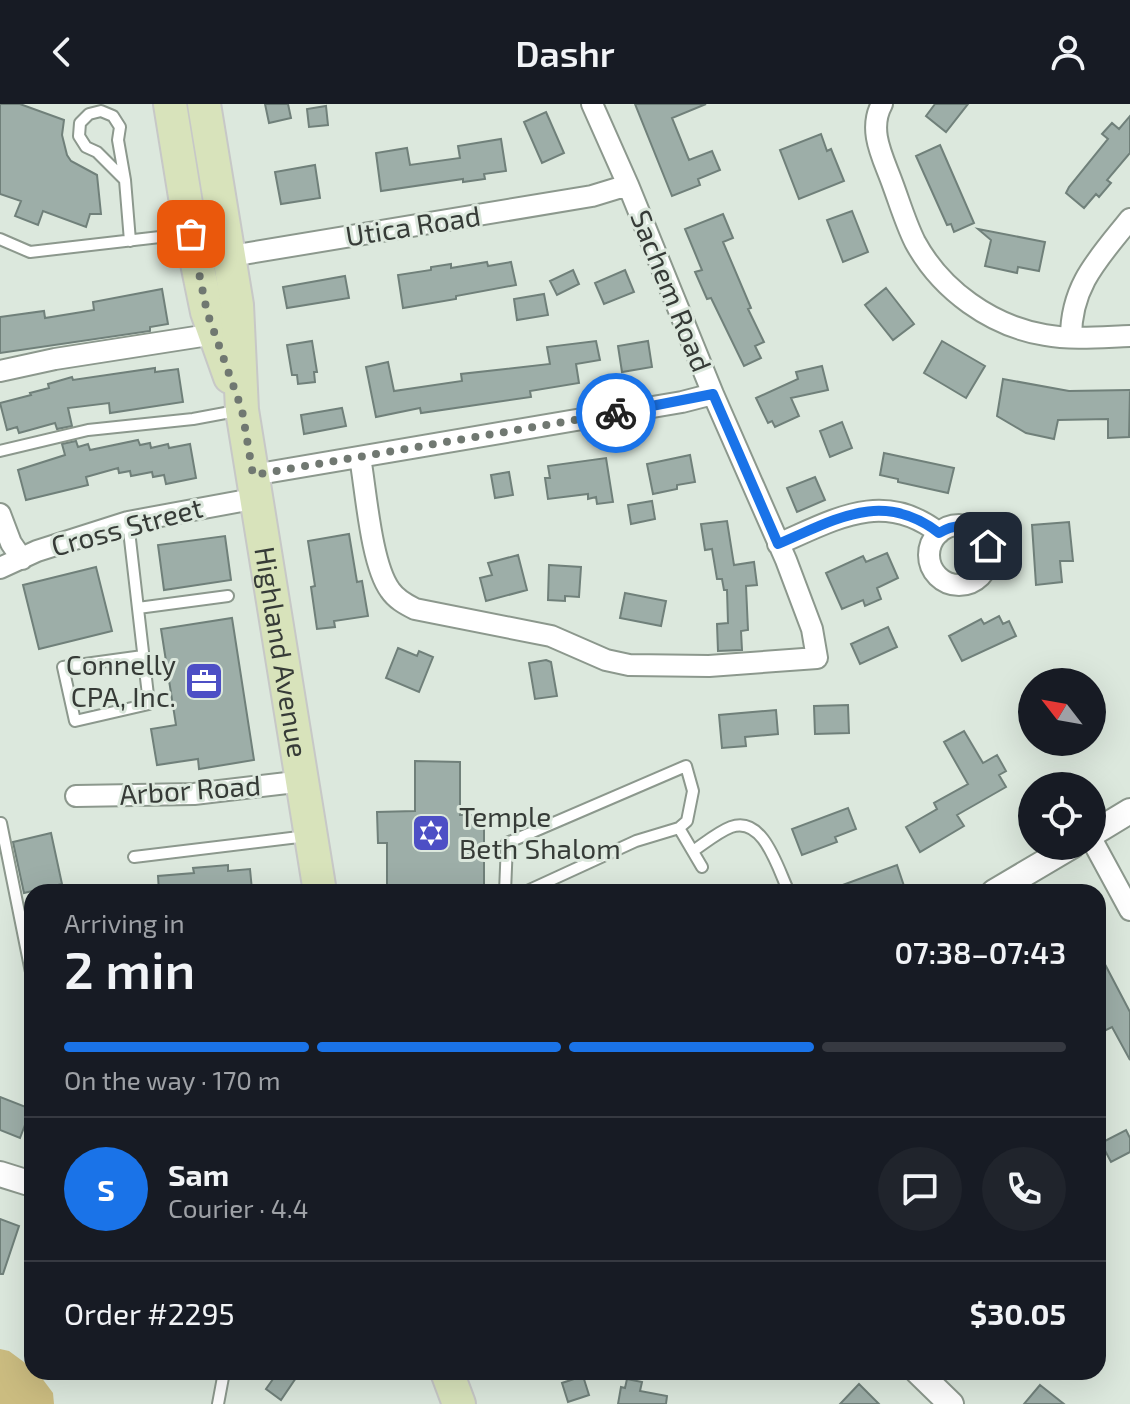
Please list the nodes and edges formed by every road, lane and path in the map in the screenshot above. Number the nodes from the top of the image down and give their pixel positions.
1 (170, 104) edge
2 (204, 104) edge
3 (592, 104) edge
4 (882, 104) edge
5 (125, 180) junction
6 (628, 185) junction
7 (1130, 219) edge
8 (0, 239) edge
9 (130, 241) junction
10 (194, 248) junction
11 (229, 256) junction
12 (215, 334) junction
13 (1130, 336) edge
14 (1071, 337) junction
15 (0, 371) edge
16 (713, 394) junction
17 (242, 410) junction
18 (0, 451) edge
19 (360, 457) junction
20 (256, 486) junction
21 (0, 514) edge
22 (128, 522) junction
23 (939, 533) dead end
24 (778, 544) junction
25 (22, 559) junction
26 (0, 568) edge
27 (228, 596) dead end
28 (138, 608) junction
29 (143, 656) junction
30 (304, 781) junction
31 (76, 796) dead end
32 (1130, 811) edge
33 (1, 823) edge
34 (1106, 826) edge
35 (679, 828) junction
36 (312, 835) junction
37 (693, 851) junction
38 (134, 857) dead end
39 (1048, 860) edge
40 (1103, 860) edge
41 (702, 867) dead end
42 (319, 884) edge
43 (505, 884) edge
44 (542, 884) edge
45 (785, 884) edge
46 (1008, 884) edge
47 (1130, 910) edge
48 (24, 937) edge
49 (0, 1174) edge
50 (24, 1182) edge
51 (222, 1380) edge
52 (450, 1380) edge
53 (926, 1380) edge
54 (218, 1404) edge
55 (459, 1404) edge
56 (951, 1404) edge

1 - 10 main road, Highland Avenue
2 - 11 main road, Highland Avenue
3 - 6 street, Sachem Road
4 - 14 street
5 - 5 lane
5 - 9 lane
6 - 11 street, Utica Road
6 - 16 street, Sachem Road
7 - 14 street
8 - 9 lane
9 - 10 lane
10 - 11 street, Utica Road
10 - 12 main road, Highland Avenue
11 - 17 main road, Highland Avenue
12 - 15 street
12 - 17 main road, Highland Avenue
13 - 14 street
16 - 19 street, Cross Street
16 - 24 street, Sachem Road
17 - 18 lane
17 - 20 main road, Highland Avenue
19 - 20 street, Cross Street
19 - 24 street, Sachem Road
20 - 22 street, Cross Street
20 - 30 main road, Highland Avenue
21 - 25 street
22 - 25 street, Cross Street
22 - 28 lane
23 - 24 street
25 - 26 street, Cross Street
27 - 28 lane
28 - 29 lane
29 - 29 lane
30 - 31 street, Arbor Road
30 - 36 main road, Highland Avenue
32 - 34 street
33 - 48 lane
35 - 37 lane
35 - 43 lane
35 - 44 lane
36 - 38 lane
36 - 42 main road, Highland Avenue
37 - 41 lane
37 - 45 lane
39 - 46 street
40 - 47 street
49 - 50 street
51 - 54 lane
52 - 55 main road
53 - 56 street

